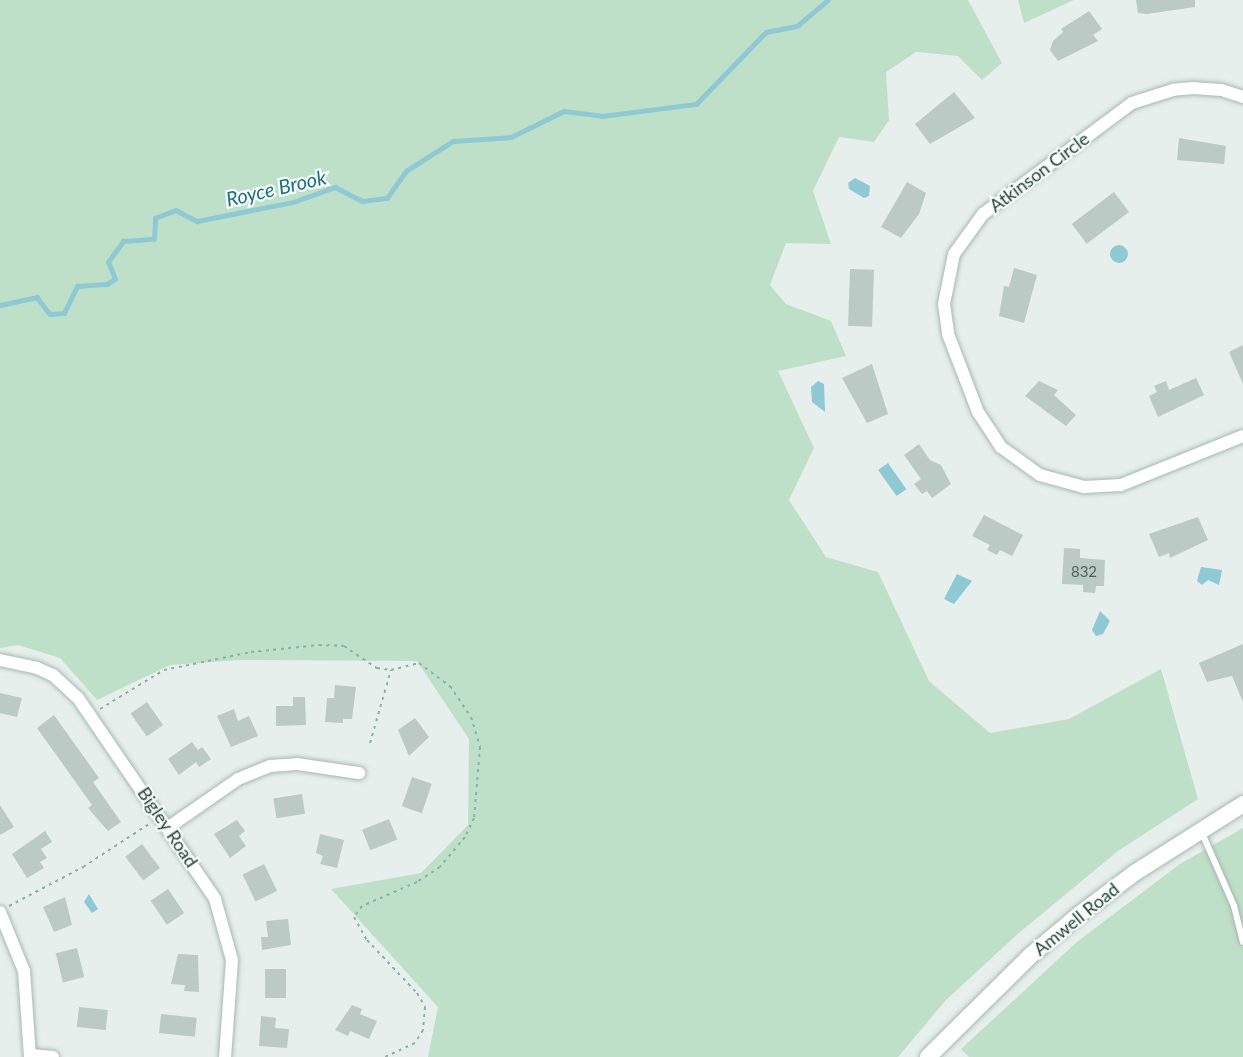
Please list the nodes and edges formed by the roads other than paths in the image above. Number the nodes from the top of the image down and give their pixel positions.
1 (1243, 97) edge
2 (1243, 436) edge
3 (0, 660) edge
4 (358, 773) dead end
5 (1243, 804) edge
6 (169, 827) junction
7 (1200, 830) junction
8 (0, 911) edge
9 (1243, 942) edge
10 (31, 1056) edge
11 (53, 1057) edge
12 (225, 1057) edge
13 (928, 1057) edge

1 - 2 street, Atkinson Circle
3 - 6 street, Bigley Road
4 - 6 street
5 - 7 main road, Amwell Road
6 - 12 street, Bigley Road
7 - 9 lane
7 - 13 main road, Amwell Road
8 - 10 street
10 - 11 street

